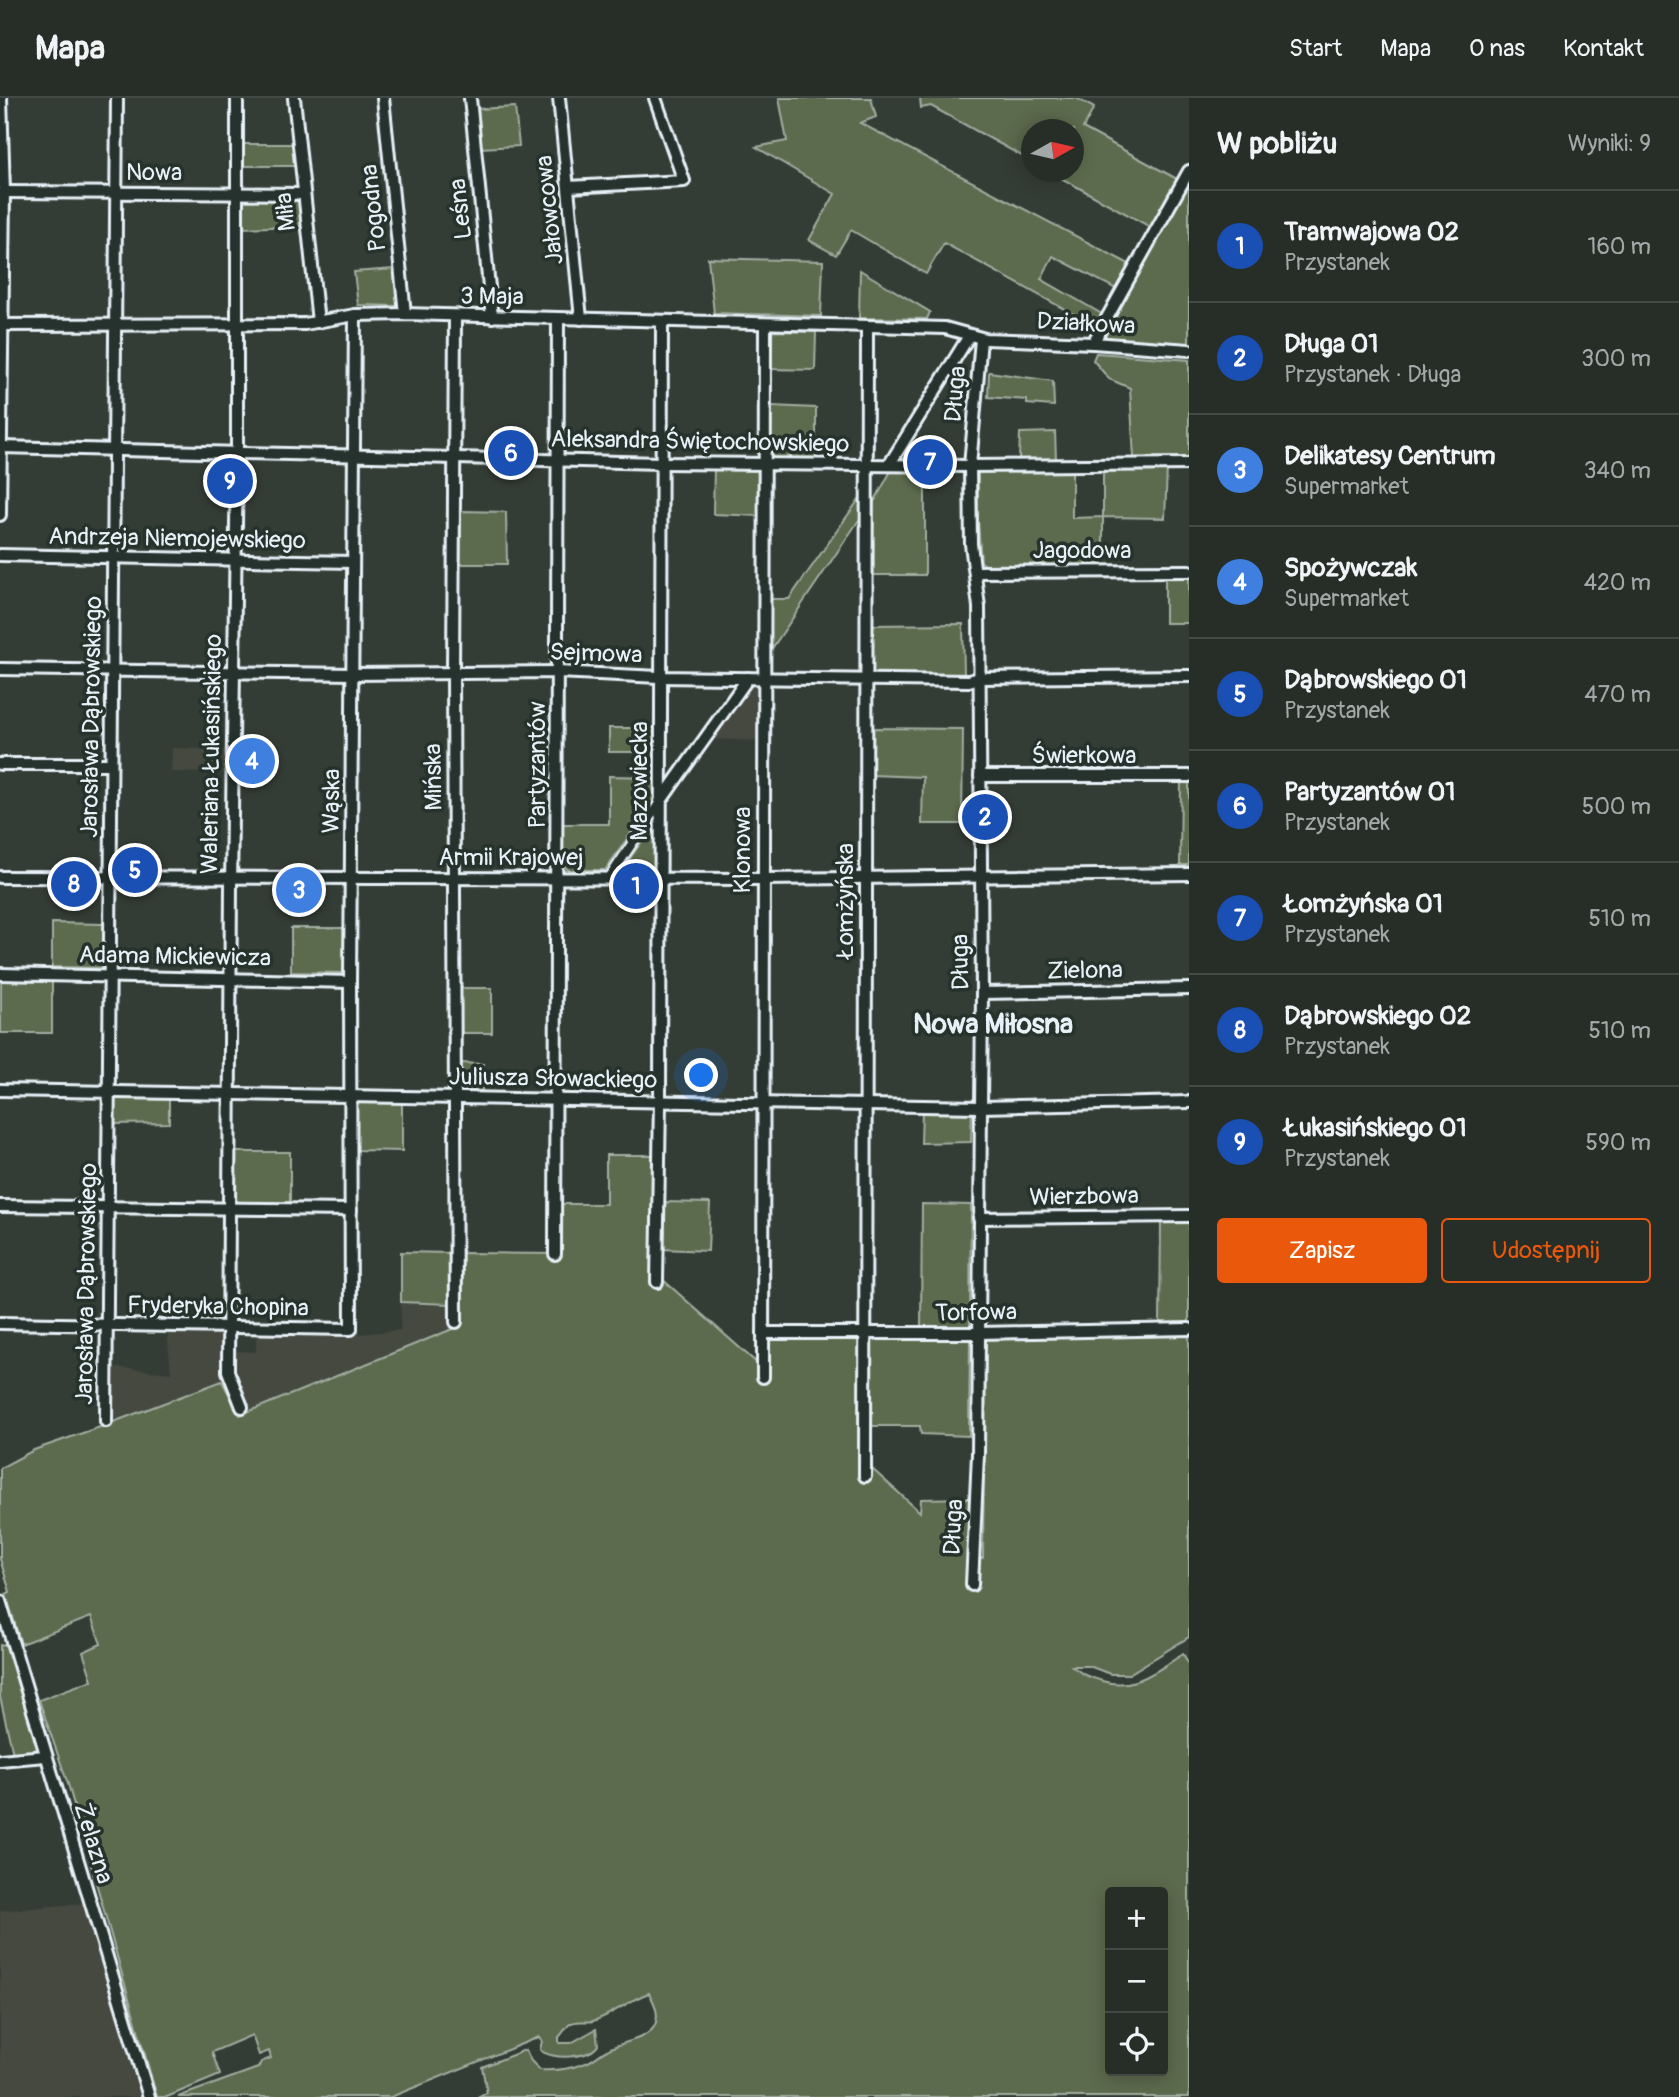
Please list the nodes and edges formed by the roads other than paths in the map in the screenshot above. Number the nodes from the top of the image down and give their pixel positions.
1 (1, 98) edge
2 (117, 98) edge
3 (237, 98) edge
4 (294, 98) edge
5 (383, 98) edge
6 (470, 98) edge
7 (559, 98) edge
8 (654, 98) edge
9 (1189, 170) edge
10 (568, 187) junction
11 (4, 192) junction
12 (236, 192) junction
13 (116, 194) junction
14 (304, 194) junction
15 (405, 314) junction
16 (355, 315) junction
17 (456, 316) junction
18 (492, 317) junction
19 (558, 318) junction
20 (582, 319) junction
21 (662, 321) junction
22 (318, 322) junction
23 (765, 324) junction
24 (0, 325) edge
25 (115, 325) junction
26 (236, 325) junction
27 (867, 327) junction
28 (969, 336) junction
29 (982, 339) junction
30 (1093, 343) junction
31 (1189, 350) edge
32 (1, 447) edge
33 (114, 449) junction
34 (237, 452) junction
35 (354, 454) junction
36 (456, 458) junction
37 (556, 460) junction
38 (661, 463) junction
39 (766, 463) junction
40 (1189, 464) edge
41 (867, 465) junction
42 (889, 465) junction
43 (970, 466) junction
44 (0, 515) edge
45 (0, 555) edge
46 (113, 558) junction
47 (234, 560) junction
48 (353, 562) junction
49 (1189, 571) edge
50 (975, 572) junction
51 (0, 669) edge
52 (113, 671) junction
53 (233, 672) junction
54 (558, 672) junction
55 (353, 674) junction
56 (453, 674) junction
57 (1189, 676) edge
58 (659, 677) junction
59 (748, 678) junction
60 (763, 678) junction
61 (979, 678) junction
62 (867, 679) junction
63 (0, 764) edge
64 (110, 764) junction
65 (980, 776) junction
66 (1189, 776) edge
67 (660, 802) junction
68 (1189, 874) edge
69 (110, 876) junction
70 (231, 876) junction
71 (0, 877) edge
72 (351, 877) junction
73 (455, 878) junction
74 (558, 878) junction
75 (609, 878) junction
76 (866, 878) junction
77 (980, 878) junction
78 (660, 879) junction
79 (763, 879) junction
80 (0, 975) edge
81 (110, 976) junction
82 (231, 978) junction
83 (350, 982) junction
84 (1189, 989) edge
85 (982, 993) junction
86 (0, 1090) edge
87 (108, 1091) junction
88 (230, 1094) junction
89 (349, 1096) junction
90 (454, 1098) junction
91 (556, 1098) junction
92 (660, 1100) junction
93 (764, 1102) junction
94 (1189, 1102) edge
95 (866, 1104) junction
96 (980, 1107) junction
97 (0, 1206) edge
98 (108, 1208) junction
99 (229, 1209) junction
100 (351, 1210) junction
101 (1189, 1216) edge
102 (979, 1218) junction
103 (555, 1254) dead end
104 (657, 1282) dead end
105 (456, 1322) dead end
106 (0, 1323) edge
107 (106, 1325) junction
108 (228, 1326) junction
109 (351, 1329) joint
110 (1189, 1329) edge
111 (764, 1333) junction
112 (864, 1333) junction
113 (979, 1333) junction
114 (763, 1377) dead end
115 (242, 1408) dead end
116 (106, 1422) dead end
117 (865, 1476) dead end
118 (972, 1586) dead end
119 (0, 1601) edge
120 (5, 1640) edge
121 (45, 1756) junction
122 (0, 1760) edge
123 (149, 2097) edge

1 - 11 street
2 - 13 street, Jarosława Dąbrowskiego
3 - 12 street, Waleriana Łukasińskiego
4 - 14 street, Miła
5 - 15 street, Pogodna
6 - 18 street, Leśna
7 - 10 street, Jałowcowa
8 - 10 street
9 - 30 street
10 - 20 street, Jałowcowa
11 - 13 street, Nowa
11 - 24 street
12 - 13 street, Nowa
12 - 14 street, Nowa
12 - 26 street, Waleriana Łukasińskiego
13 - 25 street, Jarosława Dąbrowskiego
14 - 22 street, Miła
15 - 16 street, 3 Maja
15 - 17 street, 3 Maja
16 - 22 street, 3 Maja
16 - 35 street, Wąska
17 - 18 street, 3 Maja
17 - 36 street, Mińska
18 - 19 street, 3 Maja
19 - 20 street, 3 Maja
19 - 37 street, Partyzantów
20 - 21 street, 3 Maja
21 - 23 street, 3 Maja
21 - 38 street, Mazowiecka
22 - 26 street, 3 Maja
23 - 27 street, 3 Maja
23 - 39 street, Klonowa
24 - 25 street, 3 Maja
24 - 32 street
25 - 26 street, 3 Maja
25 - 33 street, Jarosława Dąbrowskiego
26 - 34 street, Waleriana Łukasińskiego
27 - 28 street, 3 Maja
27 - 41 street, Łomżyńska
28 - 29 street, 3 Maja
28 - 42 street
29 - 30 street, Działkowa
29 - 43 street, Długa
30 - 31 street, Działkowa
32 - 33 street, Aleksandra Świętochowskiego
32 - 44 street
33 - 34 street, Aleksandra Świętochowskiego
33 - 46 street, Jarosława Dąbrowskiego
34 - 35 street, Aleksandra Świętochowskiego
34 - 47 street, Waleriana Łukasińskiego
35 - 36 street, Aleksandra Świętochowskiego
35 - 48 street, Wąska
36 - 37 street, Aleksandra Świętochowskiego
36 - 56 street, Mińska
37 - 38 street, Aleksandra Świętochowskiego
37 - 54 street, Partyzantów
38 - 39 street, Aleksandra Świętochowskiego
38 - 58 street, Mazowiecka
39 - 41 street, Aleksandra Świętochowskiego
39 - 60 street, Klonowa
40 - 43 street, Aleksandra Świętochowskiego
41 - 42 street, Aleksandra Świętochowskiego
41 - 62 street, Łomżyńska
42 - 43 street, Aleksandra Świętochowskiego
43 - 50 street, Długa
45 - 46 street, Andrzeja Niemojewskiego
46 - 47 street, Andrzeja Niemojewskiego
46 - 52 street, Jarosława Dąbrowskiego
47 - 48 street, Andrzeja Niemojewskiego
47 - 53 street, Waleriana Łukasińskiego
48 - 55 street, Wąska
49 - 50 street, Jagodowa
50 - 61 street, Długa
51 - 52 street, Sejmowa
52 - 53 street, Sejmowa
52 - 64 street, Jarosława Dąbrowskiego
53 - 55 street, Sejmowa
53 - 70 street, Waleriana Łukasińskiego
54 - 56 street, Sejmowa
54 - 58 street, Sejmowa
54 - 74 street, Partyzantów
55 - 56 street, Sejmowa
55 - 72 street, Wąska
56 - 73 street, Mińska
57 - 61 street, Sejmowa
58 - 59 street, Sejmowa
58 - 67 street, Mazowiecka
59 - 60 street, Sejmowa
59 - 67 street
60 - 62 street, Sejmowa
60 - 79 street, Klonowa
61 - 62 street, Sejmowa
61 - 65 street, Długa
62 - 76 street, Łomżyńska
63 - 64 street
64 - 69 street, Jarosława Dąbrowskiego
65 - 66 street, Świerkowa
65 - 77 street, Długa
67 - 75 street
67 - 78 street, Mazowiecka
68 - 77 street, Armii Krajowej
69 - 70 street, Armii Krajowej
69 - 71 street, Armii Krajowej
69 - 81 street, Jarosława Dąbrowskiego
70 - 72 street, Armii Krajowej
70 - 82 street, Waleriana Łukasińskiego
72 - 73 street, Armii Krajowej
72 - 83 street, Wąska
73 - 74 street, Armii Krajowej
73 - 90 street, Mińska
74 - 75 street, Armii Krajowej
74 - 91 street, Partyzantów
75 - 78 street, Armii Krajowej
76 - 77 street, Armii Krajowej
76 - 79 street, Armii Krajowej
76 - 95 street, Łomżyńska
77 - 85 street, Długa
78 - 79 street, Armii Krajowej
78 - 92 street, Mazowiecka
79 - 93 street, Klonowa
80 - 81 street, Adama Mickiewicza
81 - 82 street, Adama Mickiewicza
81 - 87 street, Jarosława Dąbrowskiego
82 - 83 street, Adama Mickiewicza
82 - 88 street, Waleriana Łukasińskiego
83 - 89 street, Wąska
84 - 85 street, Zielona
85 - 96 street, Długa
86 - 87 street, Juliusza Słowackiego
87 - 88 street, Juliusza Słowackiego
87 - 98 street, Jarosława Dąbrowskiego
88 - 89 street, Juliusza Słowackiego
88 - 99 street, Waleriana Łukasińskiego
89 - 90 street, Juliusza Słowackiego
89 - 100 street, Wąska
90 - 91 street, Juliusza Słowackiego
90 - 105 street, Mińska
91 - 92 street, Juliusza Słowackiego
91 - 103 street, Partyzantów
92 - 93 street, Juliusza Słowackiego
92 - 104 street, Mazowiecka
93 - 95 street, Juliusza Słowackiego
93 - 111 street, Klonowa
94 - 96 street, Juliusza Słowackiego
95 - 96 street, Juliusza Słowackiego
95 - 112 street, Łomżyńska
96 - 102 street, Długa
97 - 98 street
98 - 99 street
98 - 107 street, Jarosława Dąbrowskiego
99 - 100 street
99 - 108 street, Waleriana Łukasińskiego
100 - 109 street, Wąska
101 - 102 street, Wierzbowa
102 - 113 street, Długa
106 - 107 street, Fryderyka Chopina
107 - 108 street, Fryderyka Chopina
107 - 116 street, Jarosława Dąbrowskiego
108 - 109 street, Fryderyka Chopina
108 - 115 street, Waleriana Łukasińskiego
110 - 113 street, Torfowa
111 - 112 street, Torfowa
111 - 114 street, Klonowa
112 - 113 street, Torfowa
112 - 117 street, Łomżyńska
113 - 118 street, Długa
119 - 120 street, Żelazna
120 - 121 street, Żelazna
121 - 122 street
121 - 123 street, Żelazna

